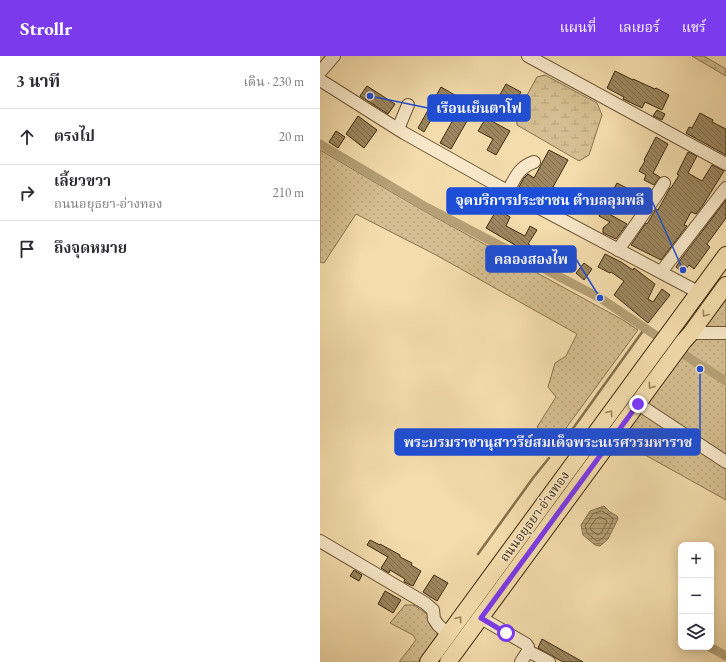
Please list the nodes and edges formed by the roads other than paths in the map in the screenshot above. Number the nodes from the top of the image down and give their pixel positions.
1 (334, 56) edge
2 (528, 56) edge
3 (320, 72) edge
4 (320, 80) edge
5 (408, 105) dead end
6 (398, 129) junction
7 (534, 162) dead end
8 (726, 164) edge
9 (664, 183) dead end
10 (726, 188) edge
11 (508, 191) junction
12 (618, 250) junction
13 (726, 255) edge
14 (661, 272) junction
15 (726, 285) edge
16 (698, 292) junction
17 (726, 333) edge
18 (687, 337) junction
19 (638, 404) junction
20 (726, 462) edge
21 (320, 541) edge
22 (492, 574) junction
23 (506, 584) junction
24 (481, 618) junction
25 (448, 634) junction
26 (528, 651) junction
27 (428, 662) edge
28 (448, 662) edge
29 (521, 662) edge
30 (548, 662) edge

1 - 3 street
2 - 8 street
4 - 6 street
5 - 6 street
6 - 11 street
7 - 11 street
9 - 12 street
10 - 14 street
11 - 12 street
12 - 14 street
13 - 16 main road, ถนนอยุธยา-อ่างทอง
14 - 16 street
15 -> 18 main road, ถนนอยุธยา-อ่างทอง
22 -> 16 main road, ถนนอยุธยา-อ่างทอง
17 - 18 street
18 -> 19 main road, ถนนอยุธยา-อ่างทอง
19 - 20 street
19 - 23 main road, ถนนอยุธยา-อ่างทอง
21 - 25 street
22 - 23 main road
25 -> 22 main road, ถนนอยุธยา-อ่างทอง
23 - 24 main road, ถนนอยุธยา-อ่างทอง
24 - 26 street
24 - 28 main road, ถนนอยุธยา-อ่างทอง
25 - 27 main road, ถนนอยุธยา-อ่างทอง
26 - 29 street
26 - 30 street

